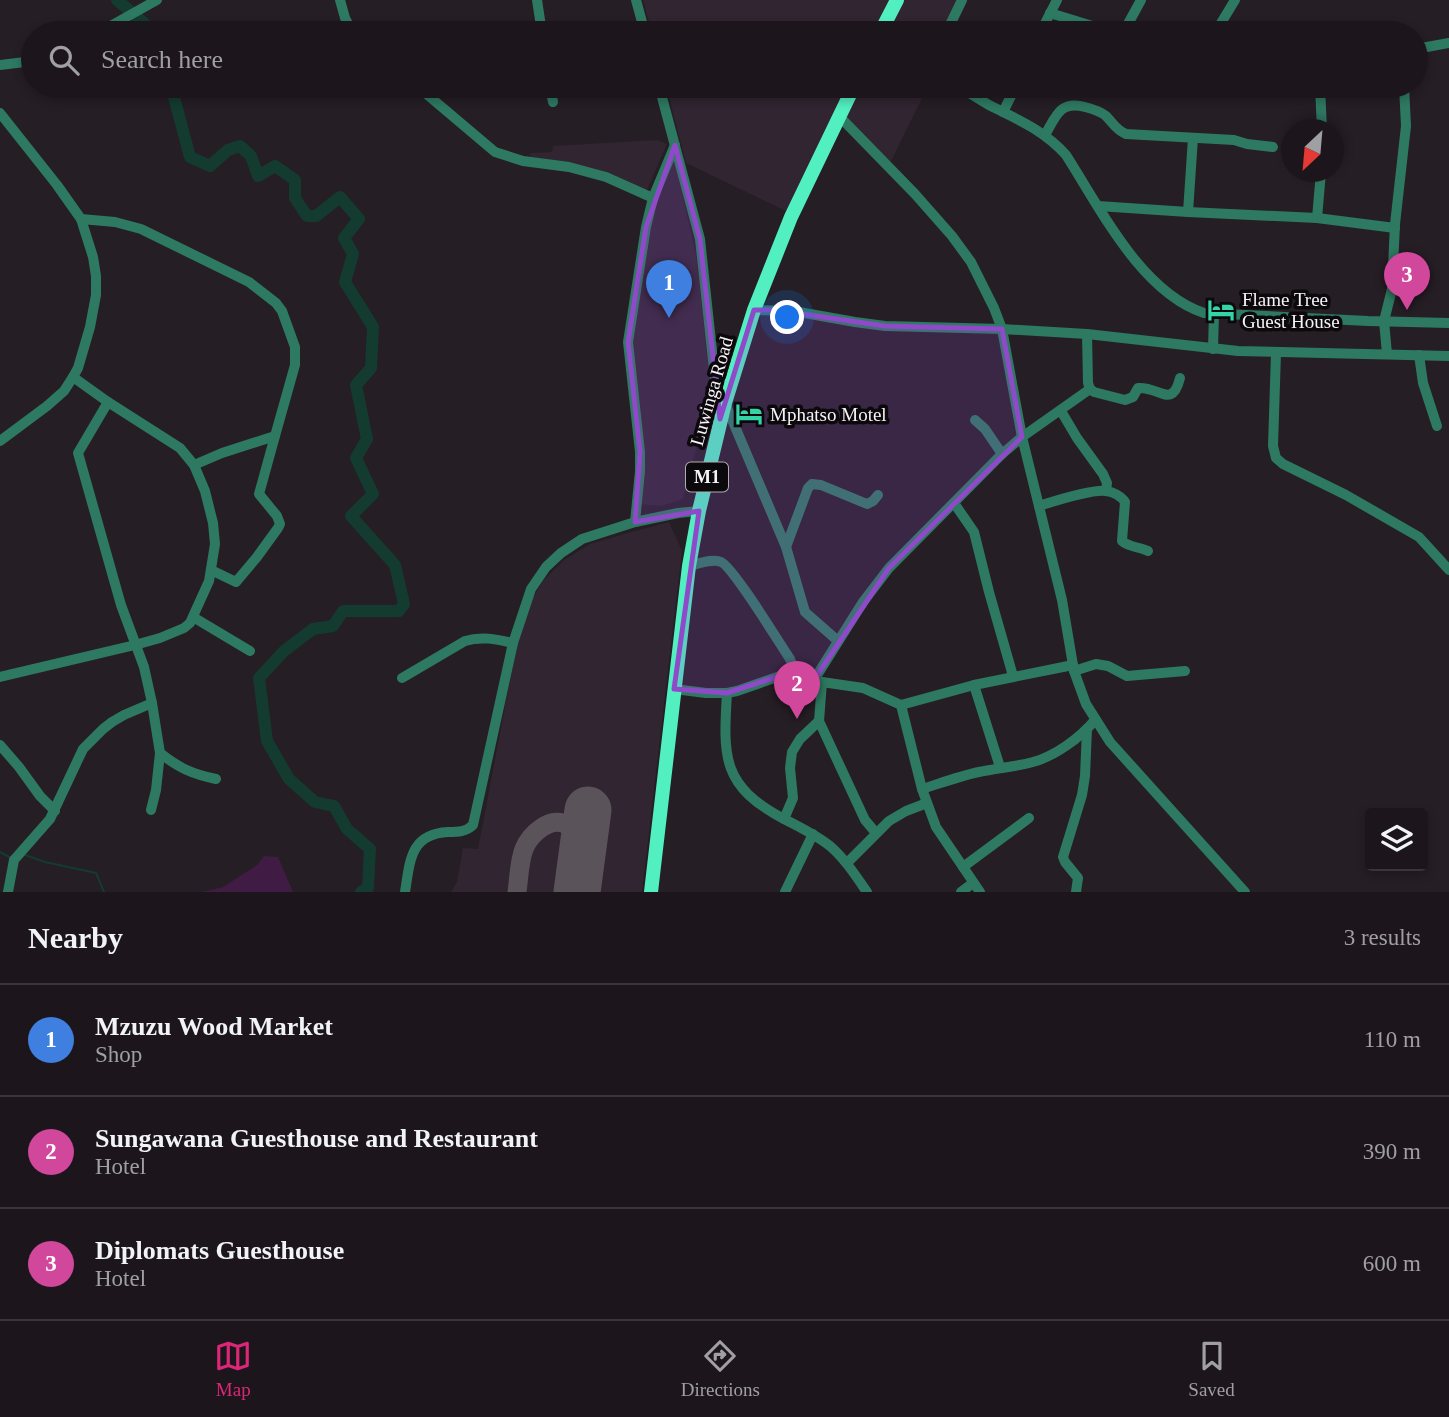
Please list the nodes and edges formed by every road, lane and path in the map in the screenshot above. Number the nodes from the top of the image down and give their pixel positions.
1 (158, 0) edge
2 (340, 0) edge
3 (537, 0) edge
4 (636, 0) edge
5 (897, 0) edge
6 (962, 0) edge
7 (1057, 0) edge
8 (1141, 0) edge
9 (1235, 0) edge
10 (1050, 13) junction
11 (120, 21) edge
12 (347, 21) edge
13 (540, 21) edge
14 (642, 21) edge
15 (886, 21) edge
16 (952, 21) edge
17 (1046, 21) edge
18 (1076, 21) edge
19 (1130, 21) edge
20 (1222, 21) edge
21 (1449, 43) edge
22 (1428, 47) edge
23 (21, 62) edge
24 (0, 65) edge
25 (431, 98) edge
26 (552, 98) edge
27 (662, 98) edge
28 (848, 98) edge
29 (978, 98) edge
30 (1010, 98) edge
31 (1321, 98) edge
32 (1405, 98) edge
33 (553, 102) dead end
34 (1003, 112) junction
35 (0, 113) edge
36 (839, 116) junction
37 (1322, 119) edge
38 (1045, 135) junction
39 (1193, 138) junction
40 (675, 145) junction
41 (1273, 147) dead end
42 (1320, 182) edge
43 (653, 198) junction
44 (1098, 206) junction
45 (1188, 212) junction
46 (1317, 218) junction
47 (82, 219) junction
48 (1395, 228) junction
49 (754, 310) junction
50 (1214, 313) junction
51 (1384, 321) junction
52 (1449, 323) edge
53 (1002, 329) junction
54 (1087, 334) junction
55 (1213, 349) junction
56 (1276, 353) junction
57 (1387, 354) junction
58 (1419, 355) junction
59 (1449, 356) edge
60 (73, 377) junction
61 (1180, 378) dead end
62 (1090, 389) junction
63 (727, 397) junction
64 (108, 402) junction
65 (1061, 411) junction
66 (975, 420) dead end
67 (1437, 426) dead end
68 (275, 436) junction
69 (1022, 437) junction
70 (0, 441) edge
71 (1002, 454) junction
72 (194, 465) junction
73 (1106, 491) junction
74 (878, 495) dead end
75 (954, 503) junction
76 (1039, 506) junction
77 (699, 511) junction
78 (635, 522) junction
79 (786, 547) junction
80 (1149, 551) dead end
81 (689, 566) junction
82 (211, 570) junction
83 (1449, 570) edge
84 (193, 617) junction
85 (838, 641) junction
86 (513, 643) junction
87 (135, 645) junction
88 (250, 651) dead end
89 (1073, 668) junction
90 (1185, 671) dead end
91 (792, 674) junction
92 (1013, 676) junction
93 (0, 677) edge
94 (402, 678) dead end
95 (818, 681) junction
96 (974, 685) junction
97 (674, 689) junction
98 (727, 693) junction
99 (152, 703) junction
100 (901, 705) junction
101 (1095, 720) junction
102 (820, 721) junction
103 (1087, 729) junction
104 (0, 744) edge
105 (160, 753) junction
106 (1000, 768) junction
107 (216, 779) dead end
108 (922, 789) junction
109 (926, 803) junction
110 (151, 810) dead end
111 (55, 811) junction
112 (1029, 818) dead end
113 (784, 819) junction
114 (876, 833) junction
115 (813, 834) junction
116 (847, 863) junction
117 (963, 867) junction
118 (972, 883) junction
119 (8, 892) edge
120 (405, 892) edge
121 (652, 892) edge
122 (785, 892) edge
123 (867, 892) edge
124 (961, 892) edge
125 (980, 892) edge
126 (1076, 892) edge
127 (1245, 892) edge

1 - 11 street
2 - 12 street
3 - 13 street
4 - 14 street
5 - 15 highway
6 - 16 street
7 - 10 street
8 - 19 street
9 - 20 street
10 - 17 street
10 - 18 street
21 - 22 street
23 - 24 street
25 - 43 street
26 - 33 street
27 - 40 street
28 - 36 highway, Luwinga Road / M1
29 - 34 street
30 - 34 street
31 - 37 street
32 - 48 street
34 - 38 street
35 - 47 street
36 - 49 highway, Luwinga Road / M1
36 - 53 street
38 - 39 street
38 - 44 street
39 - 41 street
39 - 45 street
40 - 43 street
40 - 63 street
42 - 46 street
43 - 78 street
44 - 45 street
44 - 50 street
45 - 46 street
46 - 48 street
47 - 60 street
47 - 68 street
48 - 51 street
49 - 53 street
49 - 63 highway, Luwinga Road / M1
50 - 51 street
50 - 55 street
51 - 52 street
51 - 57 street
53 - 54 street
53 - 69 street
54 - 55 street
54 - 62 street
55 - 56 street
56 - 57 street
56 - 83 street
57 - 58 street
58 - 59 street
58 - 67 street
60 - 64 street
60 - 70 street
61 - 62 street
62 - 65 street
63 - 77 highway, Luwinga Road / M1
63 - 79 street
64 - 72 street
64 - 87 street
65 - 69 street
65 - 73 street
66 - 71 street
68 - 72 street
68 - 82 street
69 - 71 street
69 - 76 street
71 - 75 street
72 - 82 street
73 - 76 street
73 - 80 street
74 - 79 street
75 - 85 street
75 - 92 street
76 - 89 street
77 - 78 street
77 - 81 highway, Luwinga Road / M1
78 - 86 street
79 - 85 street
81 - 91 street
81 - 97 highway, Luwinga Road / M1
82 - 84 street
84 - 87 street
84 - 88 street
85 - 95 street
86 - 94 street
86 - 120 street
87 - 93 street
87 - 99 street
89 - 90 street
89 - 92 street
89 - 101 street
91 - 95 street
91 - 98 street
92 - 96 street
95 - 100 street
95 - 102 street
96 - 100 street
96 - 106 street
97 - 98 street
97 - 121 highway, Luwinga Road / M1
98 - 113 street
99 - 105 street
99 - 111 street
100 - 108 street
101 - 103 street
101 - 127 street
102 - 113 street
102 - 114 street
103 - 106 street
103 - 126 street
104 - 111 street
105 - 107 street
105 - 110 street
106 - 108 street
108 - 109 street
109 - 114 street
109 - 117 street
111 - 119 street
112 - 117 street
113 - 115 street
114 - 116 street
115 - 116 street
115 - 122 street
116 - 123 street
117 - 118 street
118 - 124 street
118 - 125 street

